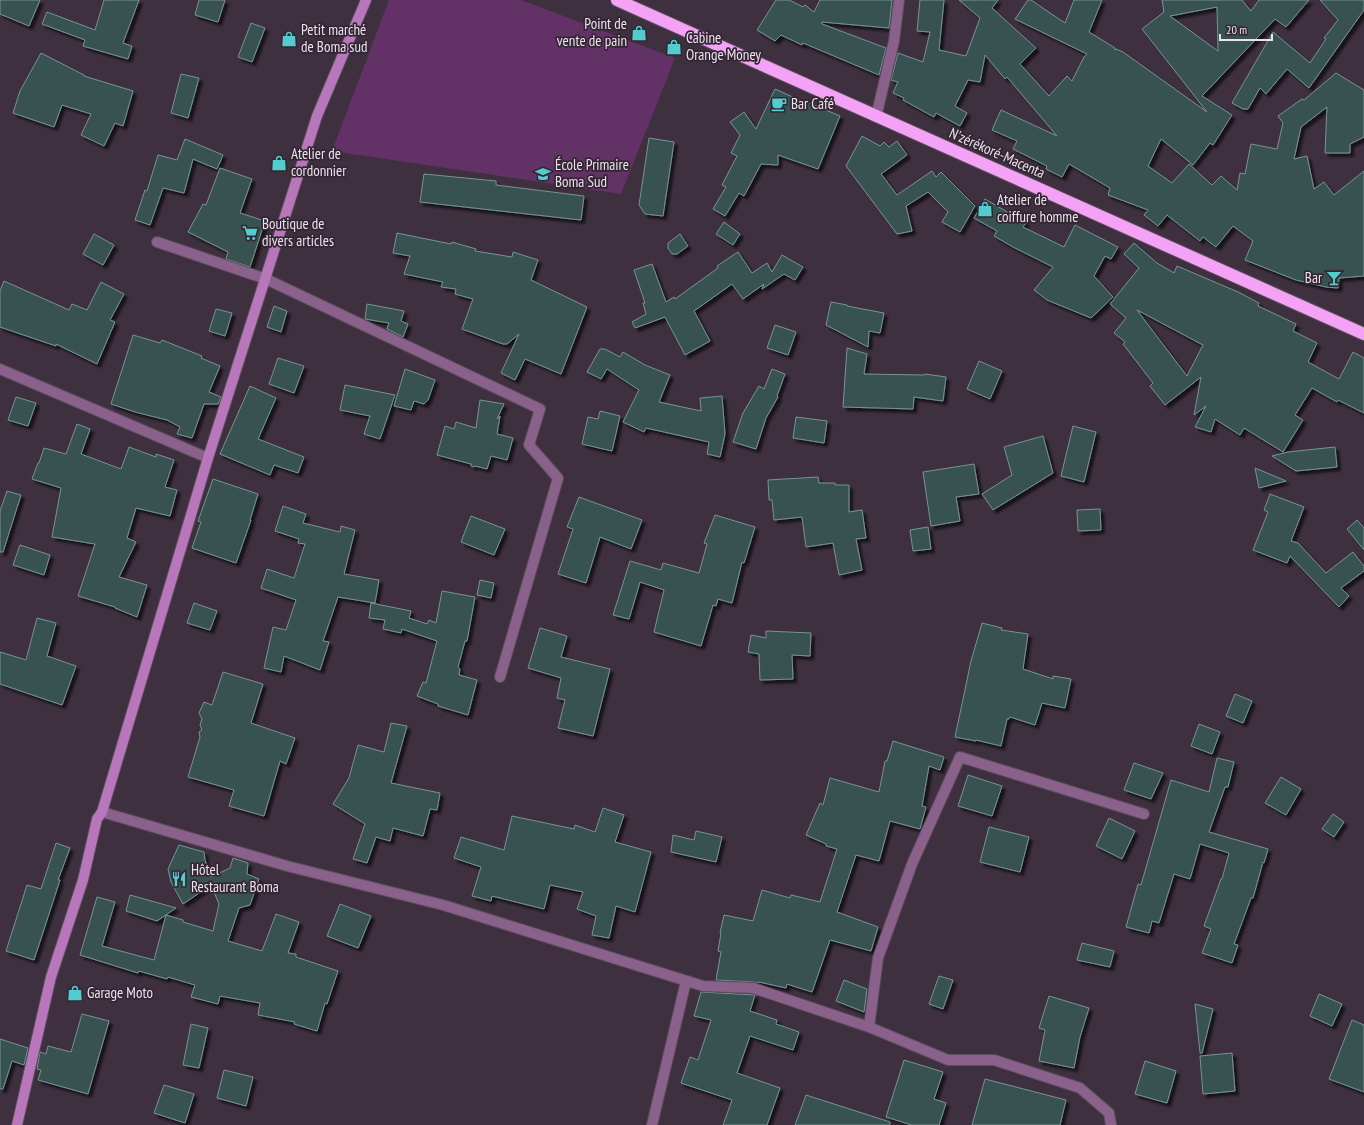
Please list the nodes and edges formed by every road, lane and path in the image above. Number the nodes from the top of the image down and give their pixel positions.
1 (366, 0) edge
2 (617, 0) edge
3 (899, 0) edge
4 (876, 117) junction
5 (157, 242) dead end
6 (266, 279) junction
7 (1364, 334) edge
8 (0, 369) edge
9 (208, 458) junction
10 (500, 677) dead end
11 (102, 812) junction
12 (1144, 814) dead end
13 (686, 981) junction
14 (869, 1027) junction
15 (17, 1125) edge
16 (652, 1125) edge
17 (1111, 1125) edge

1 - 6 street
2 - 4 highway, N'zérékoré-Macenta
3 - 4 street
4 - 7 highway, N'zérékoré-Macenta
5 - 6 street
6 - 9 street
6 - 10 street
8 - 9 street
9 - 11 street
11 - 13 street
11 - 15 street
12 - 14 street
13 - 14 street
13 - 16 street
14 - 17 street

